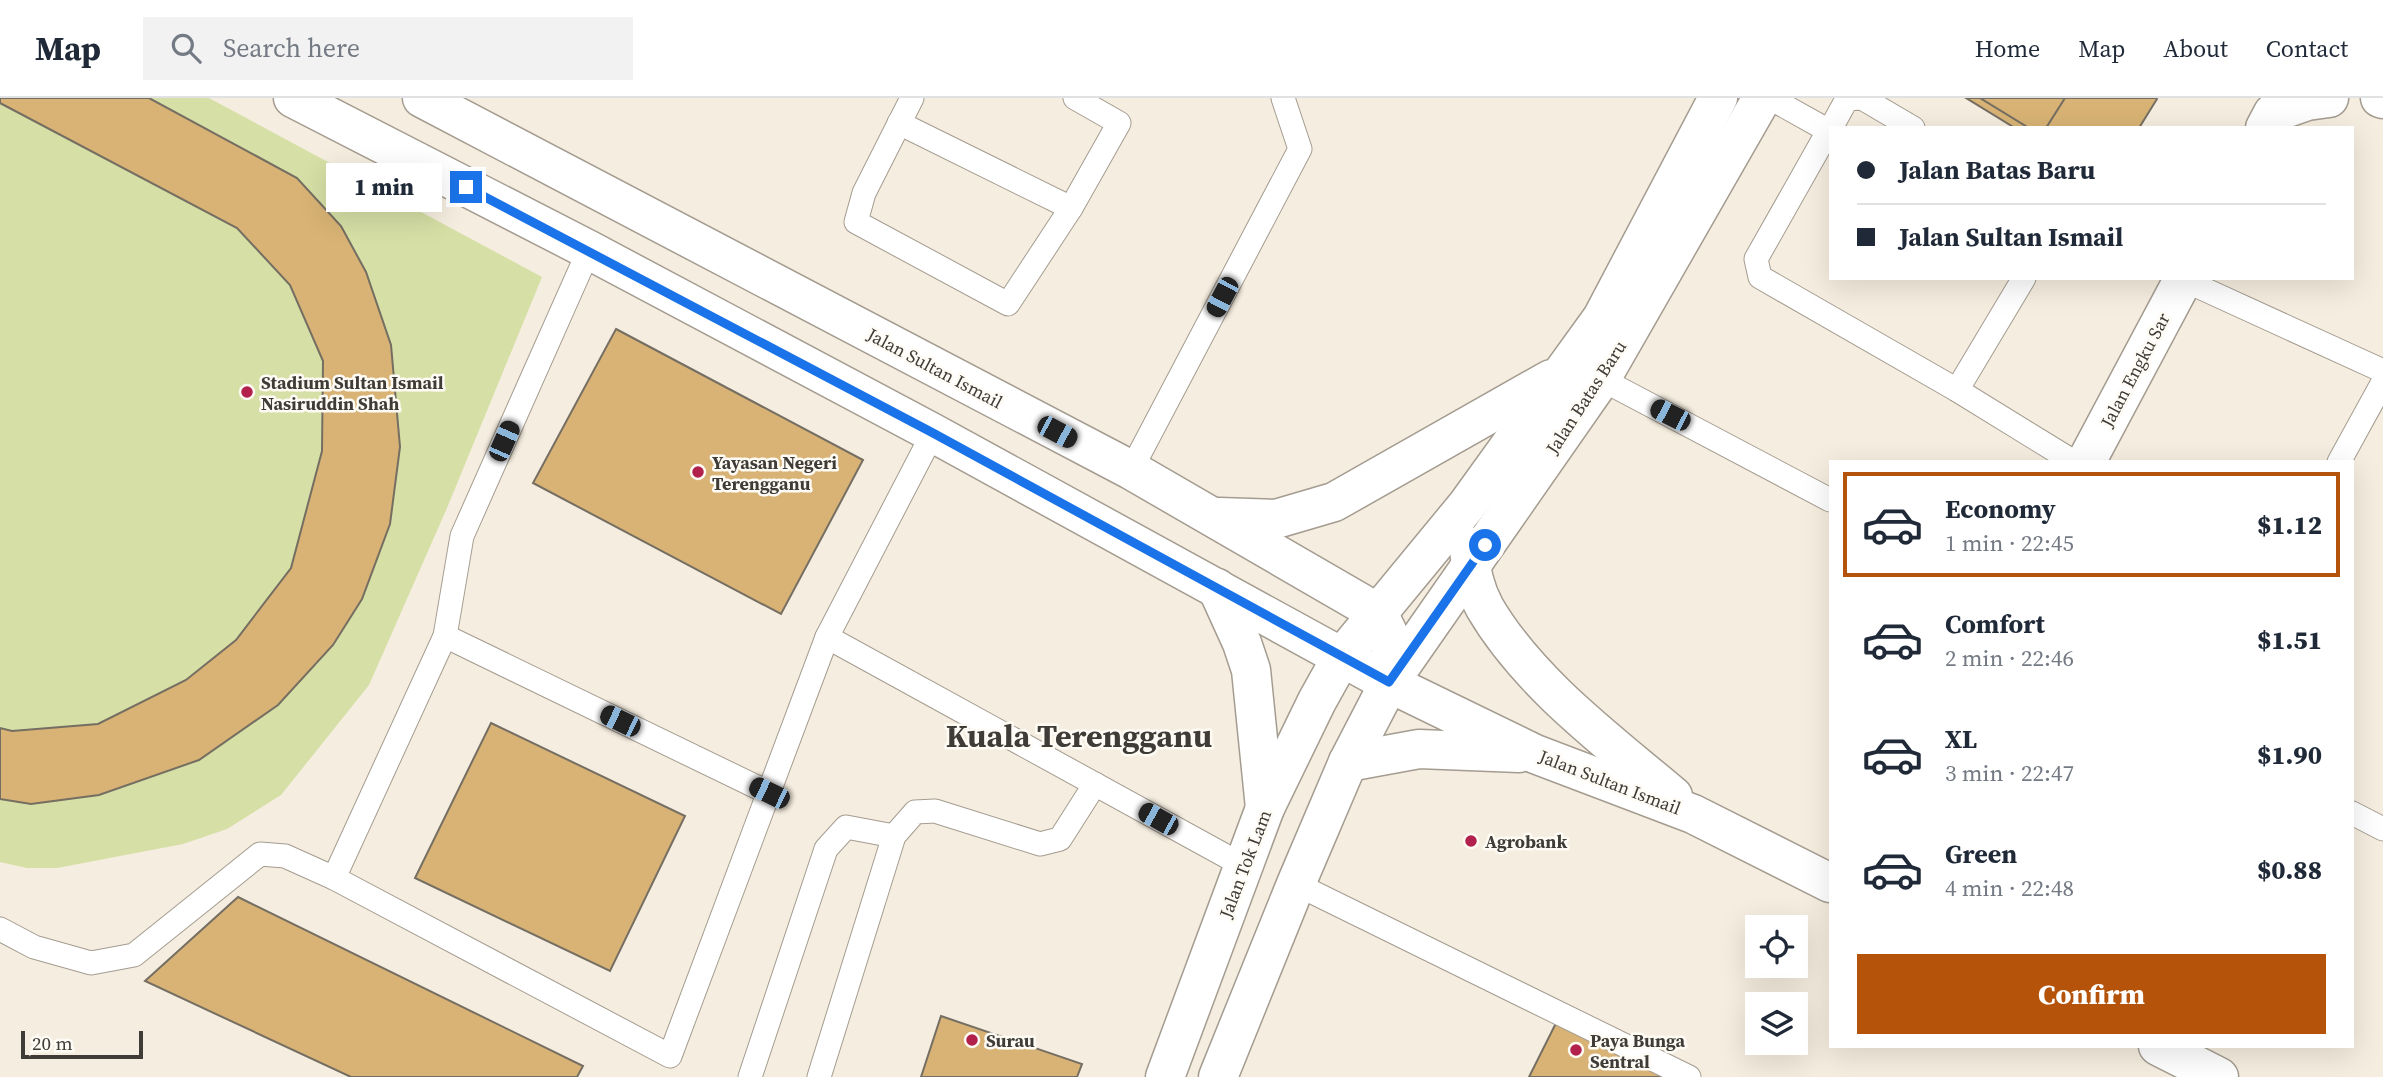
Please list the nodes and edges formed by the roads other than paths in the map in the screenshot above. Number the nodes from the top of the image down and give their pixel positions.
1 (293, 98) edge
2 (422, 98) edge
3 (912, 98) edge
4 (1075, 98) edge
5 (1283, 98) edge
6 (1718, 98) edge
7 (1762, 98) edge
8 (1770, 98) edge
9 (2329, 98) edge
10 (2270, 113) edge
11 (899, 123) junction
12 (1832, 126) edge
13 (1910, 126) edge
14 (1829, 128) edge
15 (1829, 131) edge
16 (1070, 208) junction
17 (589, 250) junction
18 (2023, 280) edge
19 (2183, 280) edge
20 (2186, 280) edge
21 (2383, 371) edge
22 (1562, 373) junction
23 (1601, 379) junction
24 (2383, 382) edge
25 (1957, 390) junction
26 (933, 433) junction
27 (2071, 460) edge
28 (2087, 460) edge
29 (2340, 460) edge
30 (1131, 471) junction
31 (1829, 499) edge
32 (1467, 505) junction
33 (1213, 517) junction
34 (1470, 566) junction
35 (1217, 588) junction
36 (1378, 613) junction
37 (445, 636) junction
38 (827, 637) junction
39 (1341, 658) junction
40 (1389, 682) junction
41 (1535, 754) junction
42 (1348, 762) junction
43 (1095, 784) junction
44 (769, 793) junction
45 (1265, 807) junction
46 (1693, 814) junction
47 (2354, 814) edge
48 (2383, 829) edge
49 (894, 836) junction
50 (1244, 866) junction
51 (334, 878) junction
52 (1829, 882) edge
53 (1296, 884) junction
54 (0, 929) edge
55 (2162, 1048) edge
56 (666, 1067) edge
57 (750, 1077) edge
58 (819, 1077) edge
59 (1165, 1077) edge
60 (1218, 1077) edge
61 (1689, 1077) edge
62 (2220, 1077) edge

1 - 17 main road, Jalan Sultan Ismail
2 - 30 main road, Jalan Sultan Ismail
3 - 11 lane
4 - 16 lane
5 - 30 lane
6 - 22 main road, Jalan Batas Baru
7 - 23 main road, Jalan Batas Baru
8 - 14 lane
9 - 10 main road
11 - 16 lane
11 - 16 lane
12 - 13 lane
15 - 25 lane
17 - 26 main road, Jalan Sultan Ismail
17 - 37 lane
18 - 25 lane
19 - 28 main road, Jalan Engku Sar
20 - 21 lane
22 - 32 main road, Jalan Batas Baru
22 - 33 main road
23 - 31 lane
23 - 34 main road, Jalan Batas Baru
24 - 29 lane
25 - 27 lane
26 - 35 main road, Jalan Sultan Ismail
26 - 38 lane
30 - 33 main road, Jalan Sultan Ismail
32 - 34 main road
32 - 36 main road, Jalan Batas Baru
33 - 36 main road, Jalan Sultan Ismail
34 - 40 main road, Jalan Batas Baru
34 - 46 main road
35 - 39 main road, Jalan Sultan Ismail
35 - 45 main road
36 - 39 main road, Jalan Batas Baru
36 - 40 main road
37 - 44 lane
37 - 51 lane
38 - 43 lane
38 - 44 lane
39 - 40 main road, Jalan Sultan Ismail
39 - 45 main road, Jalan Tok Lam
40 - 41 main road, Jalan Sultan Ismail
40 - 42 main road
41 - 42 main road
41 - 46 main road, Jalan Sultan Ismail
42 - 53 main road
43 - 49 lane
43 - 50 lane
44 - 56 lane
45 - 50 main road, Jalan Tok Lam
46 - 52 main road, Jalan Sultan Ismail
47 - 48 lane
49 - 57 lane
49 - 58 lane
50 - 59 main road, Jalan Tok Lam
51 - 54 lane
51 - 56 lane
53 - 60 main road
53 - 61 lane
55 - 62 main road

